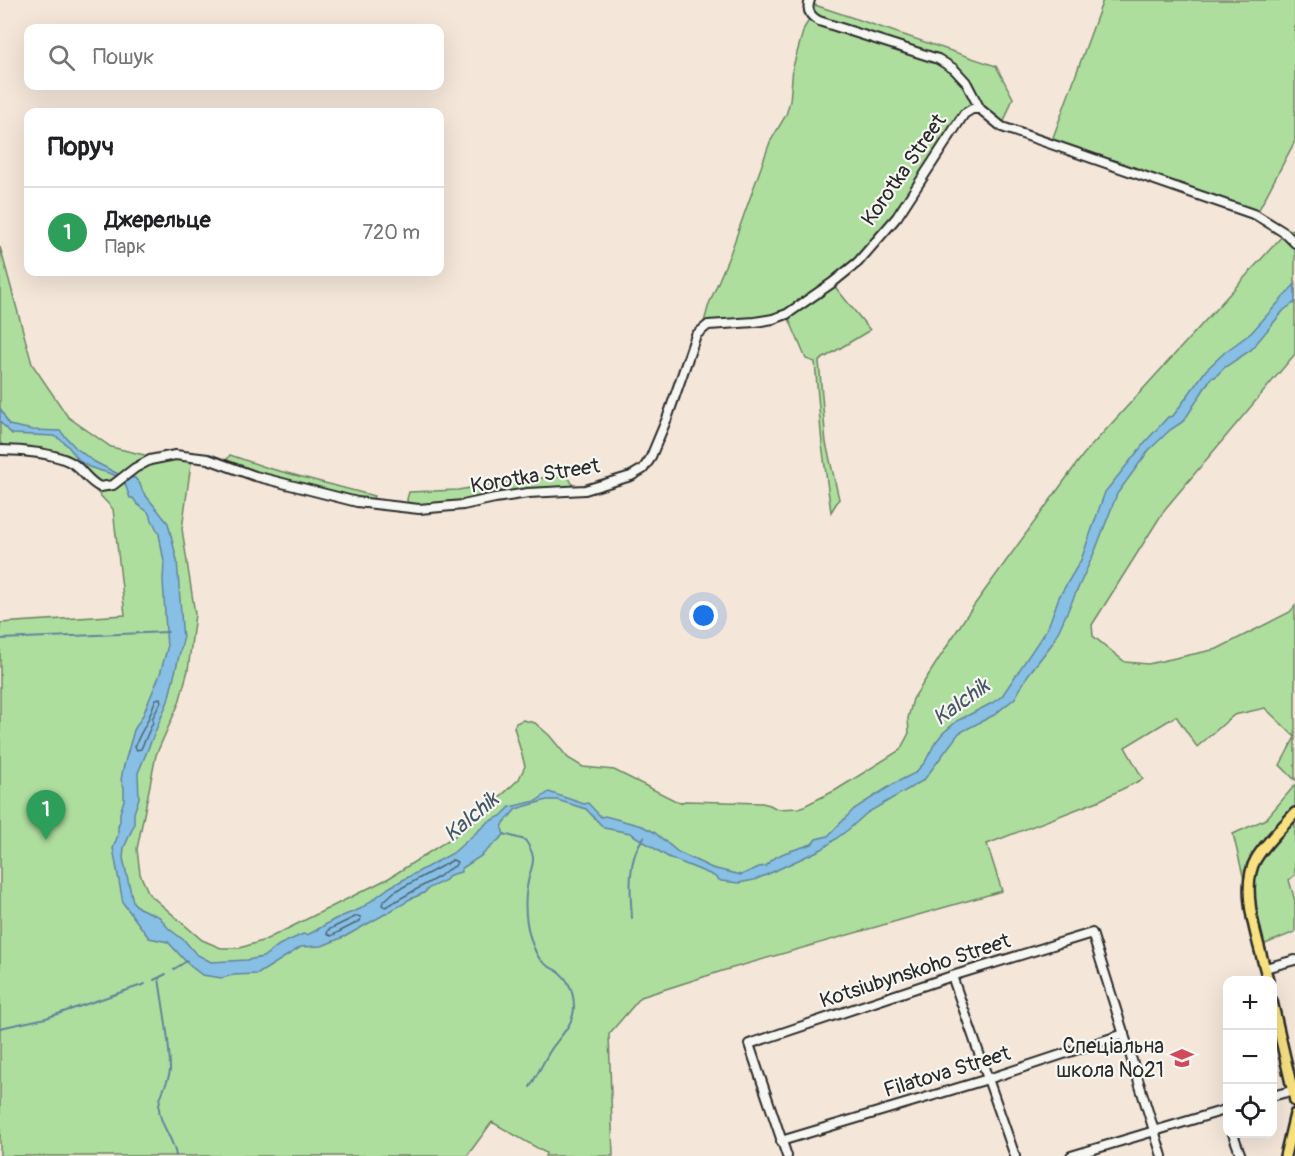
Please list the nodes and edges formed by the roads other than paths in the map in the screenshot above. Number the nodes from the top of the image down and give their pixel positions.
1 (810, 0) edge
2 (980, 109) junction
3 (1295, 243) edge
4 (0, 450) edge
5 (1295, 813) edge
6 (1295, 960) edge
7 (1265, 968) junction
8 (952, 976) junction
9 (1267, 976) edge
10 (1277, 1021) edge
11 (1124, 1034) junction
12 (988, 1079) junction
13 (1294, 1090) edge
14 (1277, 1095) edge
15 (1295, 1101) edge
16 (1223, 1112) edge
17 (1295, 1114) edge
18 (1154, 1130) junction
19 (1234, 1138) edge
20 (781, 1141) junction
21 (1084, 1154) edge
22 (787, 1156) edge
23 (1014, 1156) edge
24 (1071, 1156) edge
25 (1162, 1156) edge
26 (1241, 1156) edge
27 (1285, 1156) edge

1 - 2 street
2 - 3 street
2 - 4 street, Korotka Street
5 - 7 main road
6 - 7 street
7 - 9 main road
8 - 11 street, Kotsiubynskoho Street
8 - 12 street
8 - 20 street, Kotsiubynskoho Street
10 - 13 main road
11 - 12 street, Filatova Street
11 - 18 street
12 - 20 street, Filatova Street
12 - 23 street
13 - 14 street
13 - 15 main road
16 - 18 street
17 - 27 main road
18 - 21 street
18 - 25 street
19 - 26 street
20 - 22 street
21 - 24 street

